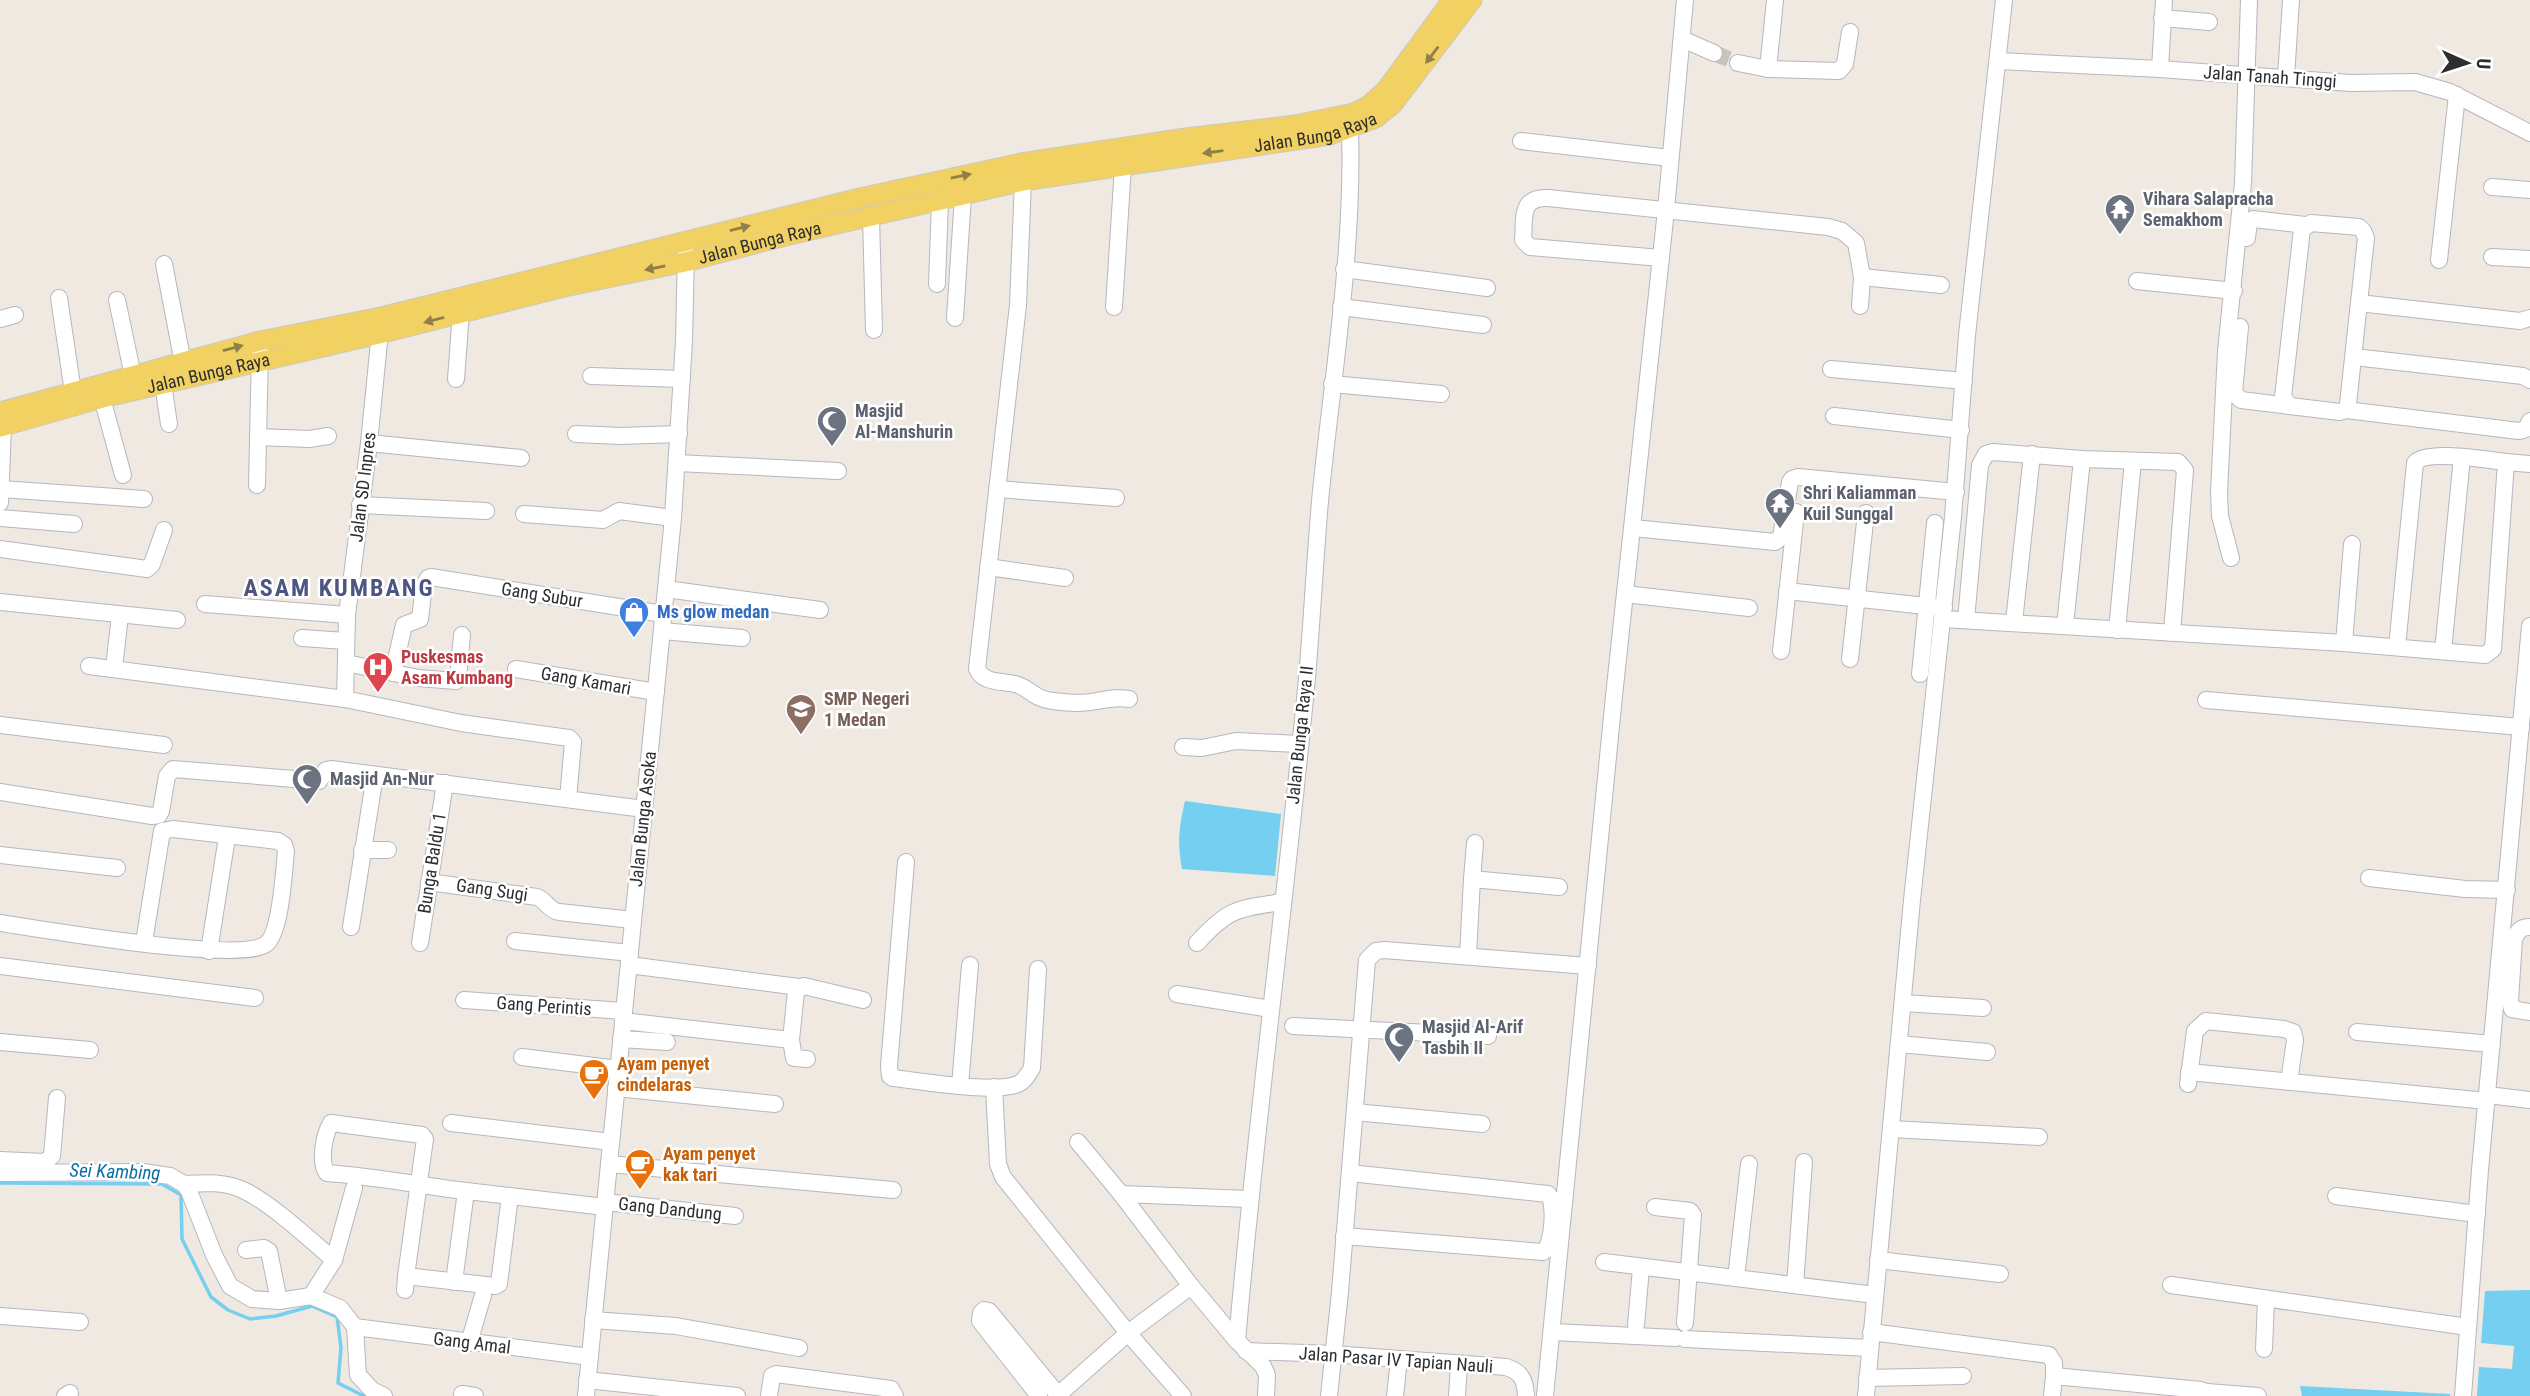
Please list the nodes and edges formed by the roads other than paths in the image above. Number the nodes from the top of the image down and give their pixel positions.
1 (1452, 0) edge
2 (1472, 0) edge
3 (1685, 0) edge
4 (1775, 0) edge
5 (2004, 0) edge
6 (2164, 0) edge
7 (2249, 0) edge
8 (2291, 0) edge
9 (2162, 19) junction
10 (2209, 22) dead end
11 (1850, 32) dead end
12 (1682, 39) junction
13 (1714, 54) tunnel mouth
14 (1999, 61) junction
15 (1738, 64) tunnel mouth
16 (1768, 69) junction
17 (2160, 69) junction
18 (2246, 75) junction
19 (2286, 77) junction
20 (2457, 95) junction
21 (1350, 130) junction
22 (2530, 133) edge
23 (1521, 141) dead end
24 (1134, 158) junction
25 (1670, 158) junction
26 (1023, 181) junction
27 (2492, 187) dead end
28 (2530, 190) edge
29 (963, 196) junction
30 (940, 201) junction
31 (1666, 210) junction
32 (871, 217) junction
33 (2305, 225) junction
34 (686, 242) junction
35 (2492, 257) dead end
36 (1661, 258) junction
37 (2530, 259) edge
38 (2439, 260) dead end
39 (685, 262) junction
40 (164, 264) dead end
41 (1344, 269) junction
42 (1862, 277) junction
43 (2137, 281) dead end
44 (937, 284) dead end
45 (1941, 285) dead end
46 (1487, 288) dead end
47 (2234, 291) junction
48 (59, 298) dead end
49 (117, 300) dead end
50 (2359, 303) junction
51 (1860, 306) dead end
52 (1114, 307) dead end
53 (1341, 307) junction
54 (461, 312) junction
55 (955, 318) dead end
56 (2527, 322) edge
57 (1483, 325) dead end
58 (380, 326) junction
59 (874, 330) dead end
60 (260, 341) junction
61 (2354, 357) junction
62 (260, 361) junction
63 (183, 363) junction
64 (1831, 369) dead end
65 (133, 376) junction
66 (591, 376) dead end
67 (456, 379) dead end
68 (682, 379) junction
69 (2530, 380) edge
70 (1964, 381) junction
71 (163, 384) junction
72 (1332, 384) junction
73 (73, 392) junction
74 (1441, 394) dead end
75 (103, 398) junction
76 (2290, 406) junction
77 (2346, 410) junction
78 (1, 416) edge
79 (1834, 416) dead end
80 (2530, 421) edge
81 (169, 424) dead end
82 (1961, 430) junction
83 (576, 433) dead end
84 (679, 434) junction
85 (328, 436) dead end
86 (258, 437) junction
87 (369, 443) junction
88 (2032, 454) junction
89 (2462, 457) junction
90 (521, 458) dead end
91 (2082, 459) junction
92 (2133, 461) junction
93 (2506, 462) junction
94 (677, 463) junction
95 (2530, 464) edge
96 (838, 471) dead end
97 (122, 475) dead end
98 (257, 485) dead end
99 (997, 489) junction
100 (1956, 492) junction
101 (1, 496) edge
102 (1116, 498) dead end
103 (144, 499) dead end
104 (360, 505) junction
105 (486, 512) dead end
106 (1796, 512) dead end
107 (1866, 513) dead end
108 (524, 514) dead end
109 (0, 518) edge
110 (673, 518) junction
111 (1935, 523) dead end
112 (74, 524) dead end
113 (1633, 528) junction
114 (164, 530) dead end
115 (2352, 544) dead end
116 (0, 549) edge
117 (2231, 558) dead end
118 (988, 567) junction
119 (1065, 578) dead end
120 (666, 589) junction
121 (1787, 591) junction
122 (1625, 594) junction
123 (1858, 599) junction
124 (0, 602) edge
125 (205, 604) dead end
126 (1926, 607) junction
127 (1749, 608) dead end
128 (820, 610) dead end
129 (663, 614) junction
130 (1944, 614) junction
131 (120, 615) junction
132 (347, 615) junction
133 (177, 620) dead end
134 (1966, 620) junction
135 (2014, 622) junction
136 (2065, 626) junction
137 (2530, 626) edge
138 (2116, 630) junction
139 (662, 631) junction
140 (2172, 633) junction
141 (462, 635) dead end
142 (302, 638) dead end
143 (741, 638) dead end
144 (346, 641) junction
145 (2344, 643) junction
146 (2397, 647) junction
147 (1781, 651) dead end
148 (2443, 651) junction
149 (1850, 659) dead end
150 (346, 663) junction
151 (89, 666) dead end
152 (114, 668) junction
153 (516, 669) dead end
154 (393, 673) junction
155 (1920, 674) dead end
156 (656, 692) junction
157 (345, 699) junction
158 (1129, 699) dead end
159 (2206, 699) dead end
160 (2526, 711) edge
161 (0, 725) edge
162 (2521, 727) junction
163 (1299, 744) junction
164 (164, 745) dead end
165 (1183, 747) dead end
166 (375, 775) junction
167 (445, 783) junction
168 (0, 792) edge
169 (568, 799) junction
170 (644, 808) junction
171 (227, 836) junction
172 (1475, 843) dead end
173 (362, 850) junction
174 (388, 850) dead end
175 (0, 855) edge
176 (906, 862) dead end
177 (117, 868) dead end
178 (2369, 878) dead end
179 (1472, 879) junction
180 (429, 882) junction
181 (1559, 887) dead end
182 (2507, 890) junction
183 (1282, 902) junction
184 (633, 920) junction
185 (0, 923) edge
186 (2530, 927) edge
187 (352, 928) dead end
188 (515, 941) dead end
189 (144, 942) junction
190 (419, 943) dead end
191 (1197, 943) dead end
192 (209, 951) junction
193 (1468, 955) junction
194 (629, 959) junction
195 (970, 965) dead end
196 (0, 966) edge
197 (1588, 966) junction
198 (1038, 970) dead end
199 (799, 987) junction
200 (1177, 994) dead end
201 (256, 998) dead end
202 (464, 1000) dead end
203 (863, 1000) dead end
204 (1903, 1003) junction
205 (1983, 1008) dead end
206 (1271, 1009) junction
207 (2530, 1012) edge
208 (624, 1016) junction
209 (1293, 1026) dead end
210 (1363, 1030) junction
211 (2357, 1032) dead end
212 (1488, 1036) dead end
213 (621, 1039) junction
214 (791, 1040) junction
215 (0, 1042) edge
216 (667, 1042) dead end
217 (1899, 1044) junction
218 (2493, 1044) junction
219 (0, 1049) edge
220 (1987, 1052) dead end
221 (522, 1057) dead end
222 (807, 1059) dead end
223 (618, 1069) junction
224 (2289, 1082) junction
225 (960, 1086) junction
226 (993, 1087) junction
227 (616, 1088) junction
228 (57, 1098) dead end
229 (2488, 1098) junction
230 (2530, 1100) edge
231 (775, 1104) dead end
232 (1355, 1112) junction
233 (451, 1123) dead end
234 (1482, 1124) dead end
235 (1892, 1129) junction
236 (2039, 1137) dead end
237 (611, 1142) junction
238 (1078, 1142) dead end
239 (0, 1160) edge
240 (1804, 1162) dead end
241 (609, 1164) junction
242 (1749, 1164) dead end
243 (0, 1173) edge
244 (1350, 1173) junction
245 (184, 1184) junction
246 (418, 1184) junction
247 (354, 1188) dead end
248 (893, 1190) dead end
249 (466, 1191) junction
250 (1121, 1194) junction
251 (510, 1196) junction
252 (2336, 1196) dead end
253 (1249, 1199) junction
254 (605, 1205) junction
255 (1655, 1207) dead end
256 (2477, 1214) junction
257 (735, 1216) dead end
258 (1344, 1236) junction
259 (246, 1250) dead end
260 (334, 1260) junction
261 (1878, 1260) junction
262 (1604, 1262) dead end
263 (1641, 1268) junction
264 (1688, 1274) junction
265 (2000, 1274) dead end
266 (1736, 1278) junction
267 (454, 1282) junction
268 (1795, 1285) junction
269 (2171, 1285) dead end
270 (1191, 1286) junction
271 (1875, 1294) junction
272 (483, 1295) dead end
273 (312, 1296) junction
274 (2266, 1298) junction
275 (279, 1301) junction
276 (0, 1316) edge
277 (593, 1320) junction
278 (80, 1322) dead end
279 (1636, 1325) dead end
280 (355, 1327) junction
281 (2468, 1327) junction
282 (1553, 1332) junction
283 (1128, 1333) junction
284 (1682, 1333) junction
285 (1871, 1340) junction
286 (469, 1343) junction
287 (1242, 1345) junction
288 (799, 1348) dead end
289 (2264, 1349) dead end
290 (1333, 1354) junction
291 (590, 1357) junction
292 (1399, 1359) junction
293 (1459, 1365) junction
294 (1963, 1376) dead end
295 (2054, 1376) junction
296 (1867, 1378) junction
297 (587, 1388) edge
298 (2097, 1388) edge
299 (2155, 1391) edge
300 (2208, 1394) edge
301 (384, 1396) edge
302 (737, 1396) edge
303 (769, 1396) edge
304 (895, 1396) edge
305 (1039, 1396) edge
306 (1058, 1396) edge
307 (1183, 1396) edge
308 (1266, 1396) edge
309 (1329, 1396) edge
310 (1395, 1396) edge
311 (1457, 1396) edge
312 (1526, 1396) edge
313 (1545, 1396) edge
314 (1866, 1396) edge
315 (2052, 1396) edge
316 (2258, 1396) edge
317 (2463, 1396) edge

1 - 24 main road, Jalan Bunga Raya
2 -> 21 main road, Jalan Bunga Raya
3 - 12 street
4 - 16 street
5 - 14 street
6 - 9 street
7 - 18 street
8 - 19 street
9 - 10 street
9 - 17 street
11 - 16 street
12 - 13 street
12 - 25 street
14 - 17 street, Jalan Tanah Tinggi
14 - 70 street
15 - 16 street
17 - 18 street, Jalan Tanah Tinggi
18 - 19 street, Jalan Tanah Tinggi
18 - 47 street
19 - 20 street, Jalan Tanah Tinggi
20 - 22 street, Jalan Tanah Tinggi
20 - 38 street
21 -> 24 main road, Jalan Bunga Raya
21 - 41 street, Jalan Bunga Raya II
23 - 25 street
24 - 26 main road, Jalan Bunga Raya
34 -> 24 main road, Jalan Bunga Raya
24 - 52 street
25 - 31 street
26 - 29 main road, Jalan Bunga Raya
26 - 99 street
27 - 28 street
29 - 30 main road, Jalan Bunga Raya
29 - 55 street
30 - 32 main road, Jalan Bunga Raya
30 - 44 street
31 - 36 street
31 - 36 street
31 - 42 street
32 - 39 main road, Jalan Bunga Raya
32 - 59 street
33 - 50 street
33 - 76 street
33 - 76 street
34 - 39 street, Jalan Bunga Asoka
34 - 58 main road, Jalan Bunga Raya
35 - 37 street
36 - 113 street
39 -> 54 main road, Jalan Bunga Raya
39 - 68 street, Jalan Bunga Asoka
40 - 63 street
41 - 46 street
41 - 53 street, Jalan Bunga Raya II
42 - 45 street
42 - 51 street
43 - 47 street
47 - 117 street
48 - 73 street
49 - 65 street
50 - 56 street
50 - 61 street
53 - 57 street
53 - 72 street, Jalan Bunga Raya II
54 -> 58 main road, Jalan Bunga Raya
54 - 67 street
58 - 60 main road, Jalan Bunga Raya
58 - 62 main road, Jalan Bunga Raya
58 - 87 street, Jalan SD Inpres
60 - 62 street
63 -> 60 main road, Jalan Bunga Raya
61 - 69 street
61 - 77 street
62 - 71 main road, Jalan Bunga Raya
62 - 86 street
63 - 65 main road, Jalan Bunga Raya
64 - 70 street
65 - 73 main road, Jalan Bunga Raya
66 - 68 street
68 - 84 street, Jalan Bunga Asoka
70 - 82 street
71 - 75 main road, Jalan Bunga Raya
71 - 81 street
72 - 74 street
72 - 163 street, Jalan Bunga Raya II
73 - 78 main road, Jalan Bunga Raya
75 - 78 main road, Jalan Bunga Raya
75 - 97 street
76 - 77 street
77 - 80 street
78 - 101 street
79 - 82 street
82 - 100 street
83 - 84 street
84 - 94 street, Jalan Bunga Asoka
85 - 86 street
86 - 98 street
87 - 90 street
87 - 104 street, Jalan SD Inpres
88 - 91 street
88 - 134 street
88 - 135 street
89 - 93 street
89 - 146 street
89 - 148 street
91 - 92 street
91 - 136 street
92 - 138 street
92 - 140 street
93 - 95 street
93 - 148 street
94 - 96 street
94 - 110 street, Jalan Bunga Asoka
99 - 102 street
99 - 118 street
100 - 113 street
100 - 130 street
101 - 103 street
104 - 105 street
104 - 132 street, Jalan SD Inpres
106 - 121 street
107 - 123 street
108 - 110 street
109 - 112 street
110 - 120 street, Jalan Bunga Asoka
111 - 126 street
113 - 122 street
114 - 116 street
115 - 145 street
118 - 119 street
118 - 158 street
120 - 128 street
120 - 129 street, Jalan Bunga Asoka
121 - 123 street
121 - 147 street
122 - 127 street
122 - 197 street
123 - 126 street
123 - 149 street
124 - 131 street
125 - 132 street
126 - 130 street
126 - 155 street
129 - 139 street, Jalan Bunga Asoka
129 - 154 street, Gang Subur
130 - 134 street
130 - 204 street
131 - 133 street
131 - 152 street
132 - 144 street, Jalan SD Inpres
134 - 135 street
135 - 136 street
136 - 138 street
137 - 160 street
138 - 140 street
139 - 143 street
139 - 156 street, Jalan Bunga Asoka
140 - 145 street
141 - 154 street
142 - 144 street
144 - 150 street, Jalan SD Inpres
145 - 146 street
146 - 148 street
150 - 154 street
150 - 157 street, Jalan SD Inpres
151 - 152 street
152 - 157 street
153 - 156 street, Gang Kamari
156 - 170 street, Jalan Bunga Asoka
157 - 169 street
159 - 162 street
160 - 162 street
161 - 164 street
162 - 182 street
163 - 165 street
163 - 183 street, Jalan Bunga Raya II
166 - 167 street
166 - 168 street
166 - 173 street
167 - 169 street
167 - 180 street, Bunga Baldu 1
169 - 170 street
170 - 184 street, Jalan Bunga Asoka
171 - 189 street
171 - 192 street
171 - 192 street
172 - 179 street
173 - 174 street
173 - 187 street
175 - 177 street
176 - 225 street
178 - 182 street
179 - 181 street
179 - 193 street
180 - 184 street, Gang Sugi
180 - 190 street, Bunga Baldu 1
182 - 218 street
183 - 191 street
183 - 206 street, Jalan Bunga Raya II
184 - 194 street, Jalan Bunga Asoka
185 - 189 street
186 - 207 street
188 - 194 street
189 - 192 street
193 - 197 street
193 - 210 street
194 - 199 street
194 - 208 street, Jalan Bunga Asoka
195 - 225 street
196 - 201 street
197 - 282 street
198 - 226 street
199 - 203 street
199 - 214 street
200 - 206 street
202 - 208 street, Gang Perintis
204 - 205 street
204 - 217 street
206 - 253 street, Jalan Bunga Raya II
208 - 213 street, Jalan Bunga Asoka
208 - 214 street, Gang Perintis
209 - 210 street
210 - 212 street
210 - 232 street
211 - 218 street
213 - 216 street
213 - 223 street, Jalan Bunga Asoka
214 - 222 street
215 - 219 street
217 - 220 street
217 - 235 street
218 - 229 street
221 - 223 street
223 - 227 street, Jalan Bunga Asoka
224 - 224 street
224 - 229 street
225 - 226 street
226 - 283 street
227 - 231 street
227 - 237 street, Jalan Bunga Asoka
228 - 239 street
229 - 230 street
229 - 256 street
232 - 234 street
232 - 244 street
233 - 237 street
235 - 236 street
235 - 261 street
237 - 241 street, Jalan Bunga Asoka
238 - 250 street
240 - 268 street
241 - 248 street
241 - 254 street, Jalan Bunga Asoka
242 - 266 street
243 - 245 street
244 - 258 street
244 - 258 street
245 - 260 street
245 - 275 street
246 - 246 street
246 - 249 street, Gang Dandung
246 - 267 street
247 - 260 street
249 - 251 street, Gang Dandung
249 - 267 street
250 - 253 street
250 - 270 street
251 - 254 street, Gang Dandung
251 - 267 street
252 - 256 street
253 - 287 street, Jalan Bunga Raya II
254 - 257 street, Gang Dandung
254 - 277 street, Jalan Bunga Asoka
255 - 264 street
256 - 281 street
258 - 290 street
259 - 275 street
260 - 273 street
261 - 265 street
261 - 271 street
262 - 263 street
263 - 264 street
263 - 279 street
264 - 266 street
264 - 284 street
266 - 268 street
268 - 271 street
269 - 274 street
270 - 283 street
270 - 287 street
271 - 285 street
272 - 286 street
273 - 275 street
273 - 280 street
274 - 281 street
274 - 289 street
276 - 278 street
277 - 288 street
277 - 291 street, Jalan Bunga Asoka
280 - 286 street, Gang Amal
280 - 301 street
281 - 317 street
282 - 284 street
282 - 313 street
283 - 306 street
283 - 307 street
284 - 285 street
285 - 295 street
285 - 296 street
286 - 291 street, Gang Amal
287 - 290 street, Jalan Pasar IV Tapian Nauli
287 - 308 street
290 - 292 street, Jalan Pasar IV Tapian Nauli
290 - 309 street
291 - 297 street, Jalan Bunga Asoka
292 - 293 street, Jalan Pasar IV Tapian Nauli
292 - 310 street
293 - 311 street
293 - 312 street, Jalan Pasar IV Tapian Nauli
294 - 296 street
295 - 298 street
295 - 315 street
296 - 314 street
297 - 302 street
298 - 299 street
299 - 300 street
300 - 316 street
303 - 304 street
305 - 306 street

